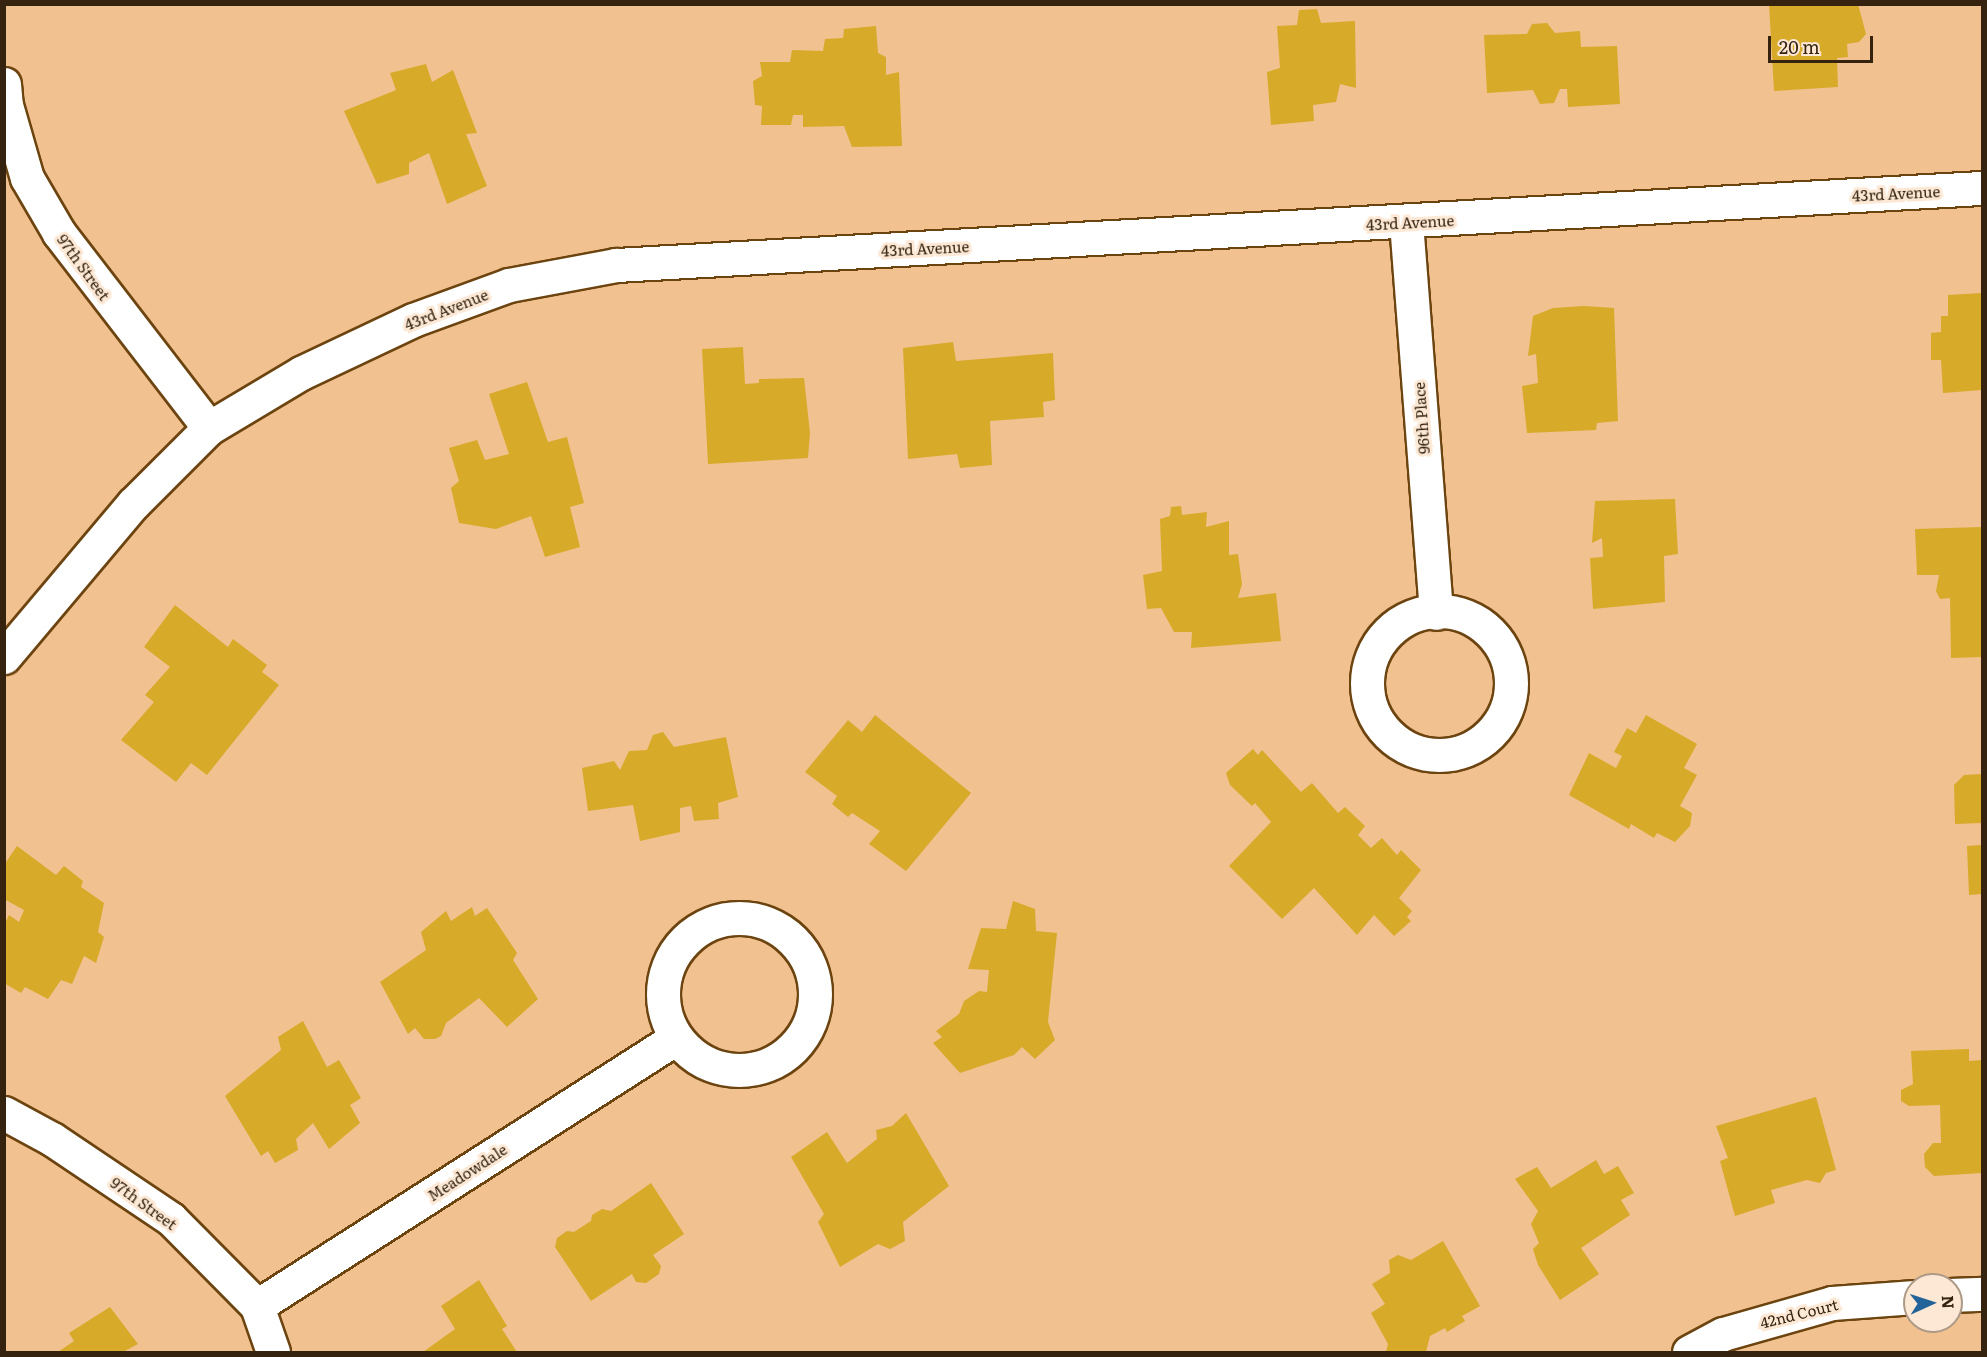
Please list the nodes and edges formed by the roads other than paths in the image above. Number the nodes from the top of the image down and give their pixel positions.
1 (4, 84) edge
2 (1983, 188) edge
3 (1406, 222) junction
4 (209, 428) junction
5 (1436, 613) junction
6 (4, 657) edge
7 (676, 1038) junction
8 (4, 1113) edge
9 (1983, 1294) edge
10 (1963, 1295) edge
11 (1903, 1298) edge
12 (257, 1306) junction
13 (273, 1353) edge
14 (1689, 1353) edge

1 - 4 street, 97th Street
2 - 3 street, 43rd Avenue
3 - 4 street, 43rd Avenue
3 - 5 street, 96th Place
4 - 6 street, 43rd Avenue
5 - 5 street
7 - 7 street
7 - 12 street, Meadowdale
8 - 12 street, 97th Street
9 - 10 street
11 - 14 street, 42nd Court
12 - 13 street, 97th Street

